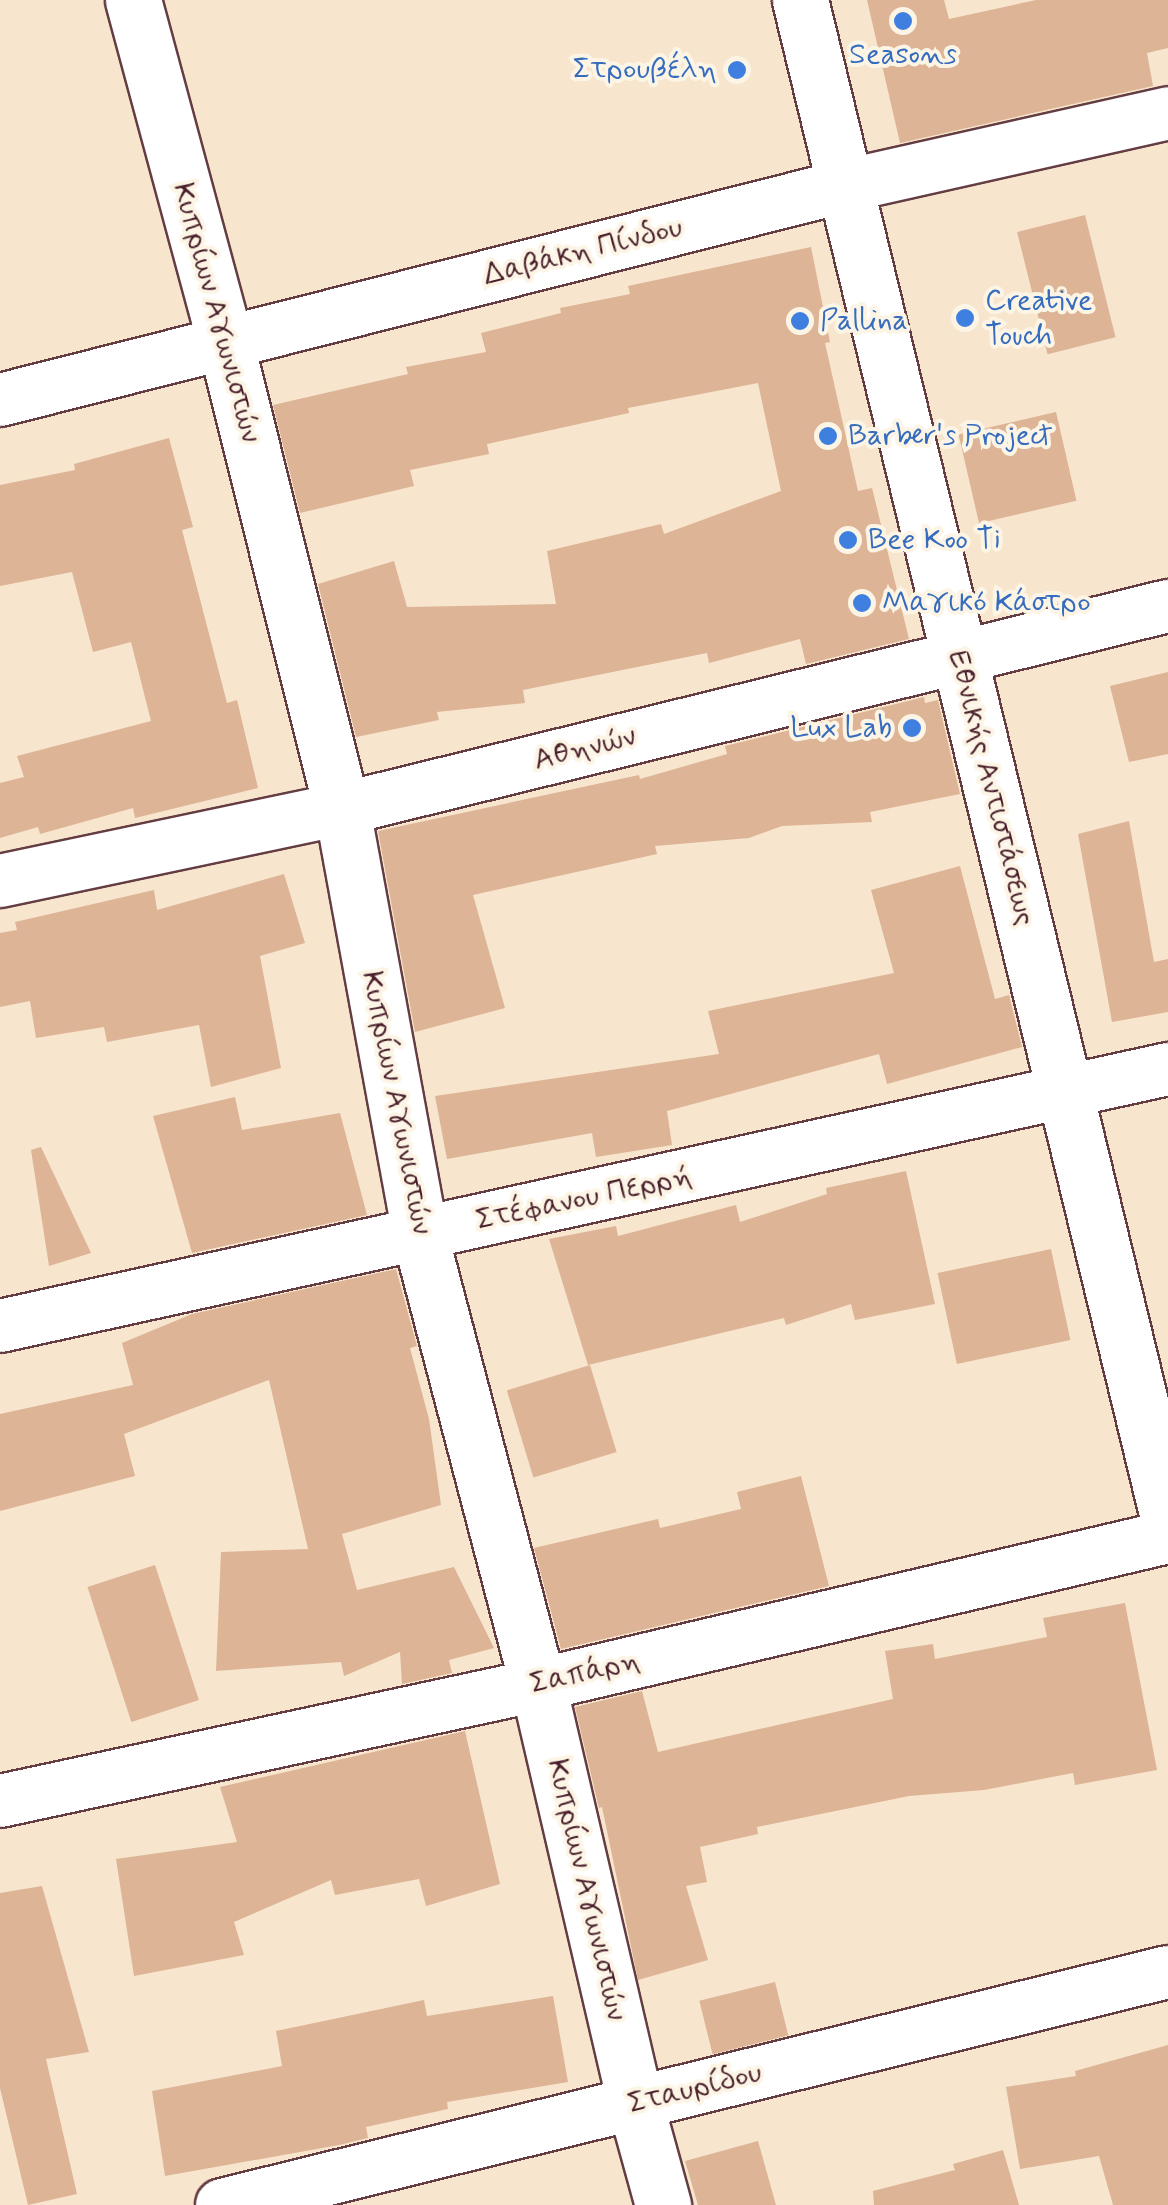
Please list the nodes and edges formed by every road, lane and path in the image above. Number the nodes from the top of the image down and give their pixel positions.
1 (133, 0) edge
2 (800, 0) edge
3 (1168, 113) edge
4 (846, 186) junction
5 (225, 342) junction
6 (0, 400) edge
7 (1168, 606) edge
8 (959, 657) junction
9 (342, 810) junction
10 (0, 881) edge
11 (1168, 1069) edge
12 (1066, 1094) junction
13 (420, 1236) junction
14 (0, 1326) edge
15 (1168, 1518) edge
16 (1168, 1536) edge
17 (538, 1685) junction
18 (0, 1801) edge
19 (1168, 1972) edge
20 (635, 2104) junction
21 (222, 2205) edge
22 (663, 2205) edge

1 - 5 street, Κυπρίων Αγωνιστών
2 - 4 street, Εθνικής Αντιστάσεως
3 - 4 street, Δαβάκη Πίνδου
4 - 5 street, Δαβάκη Πίνδου
4 - 8 street, Εθνικής Αντιστάσεως
5 - 6 street, Δαβάκη Πίνδου
5 - 9 street, Κυπρίων Αγωνιστών
7 - 8 street, Αθηνών
8 - 9 street, Αθηνών
8 - 12 street, Εθνικής Αντιστάσεως
9 - 10 street, Αθηνών
9 - 13 street, Κυπρίων Αγωνιστών
11 - 12 street, Στέφανου Περρή
12 - 13 street, Στέφανου Περρή
12 - 15 street, Εθνικής Αντιστάσεως
13 - 14 street, Στέφανου Περρή
13 - 17 street, Κυπρίων Αγωνιστών
16 - 17 street, Σαπάρη
17 - 18 street, Σαπάρη
17 - 20 street, Κυπρίων Αγωνιστών
19 - 20 street, Σταυρίδου
20 - 21 street, Σταυρίδου
20 - 22 street, Κυπρίων Αγωνιστών

